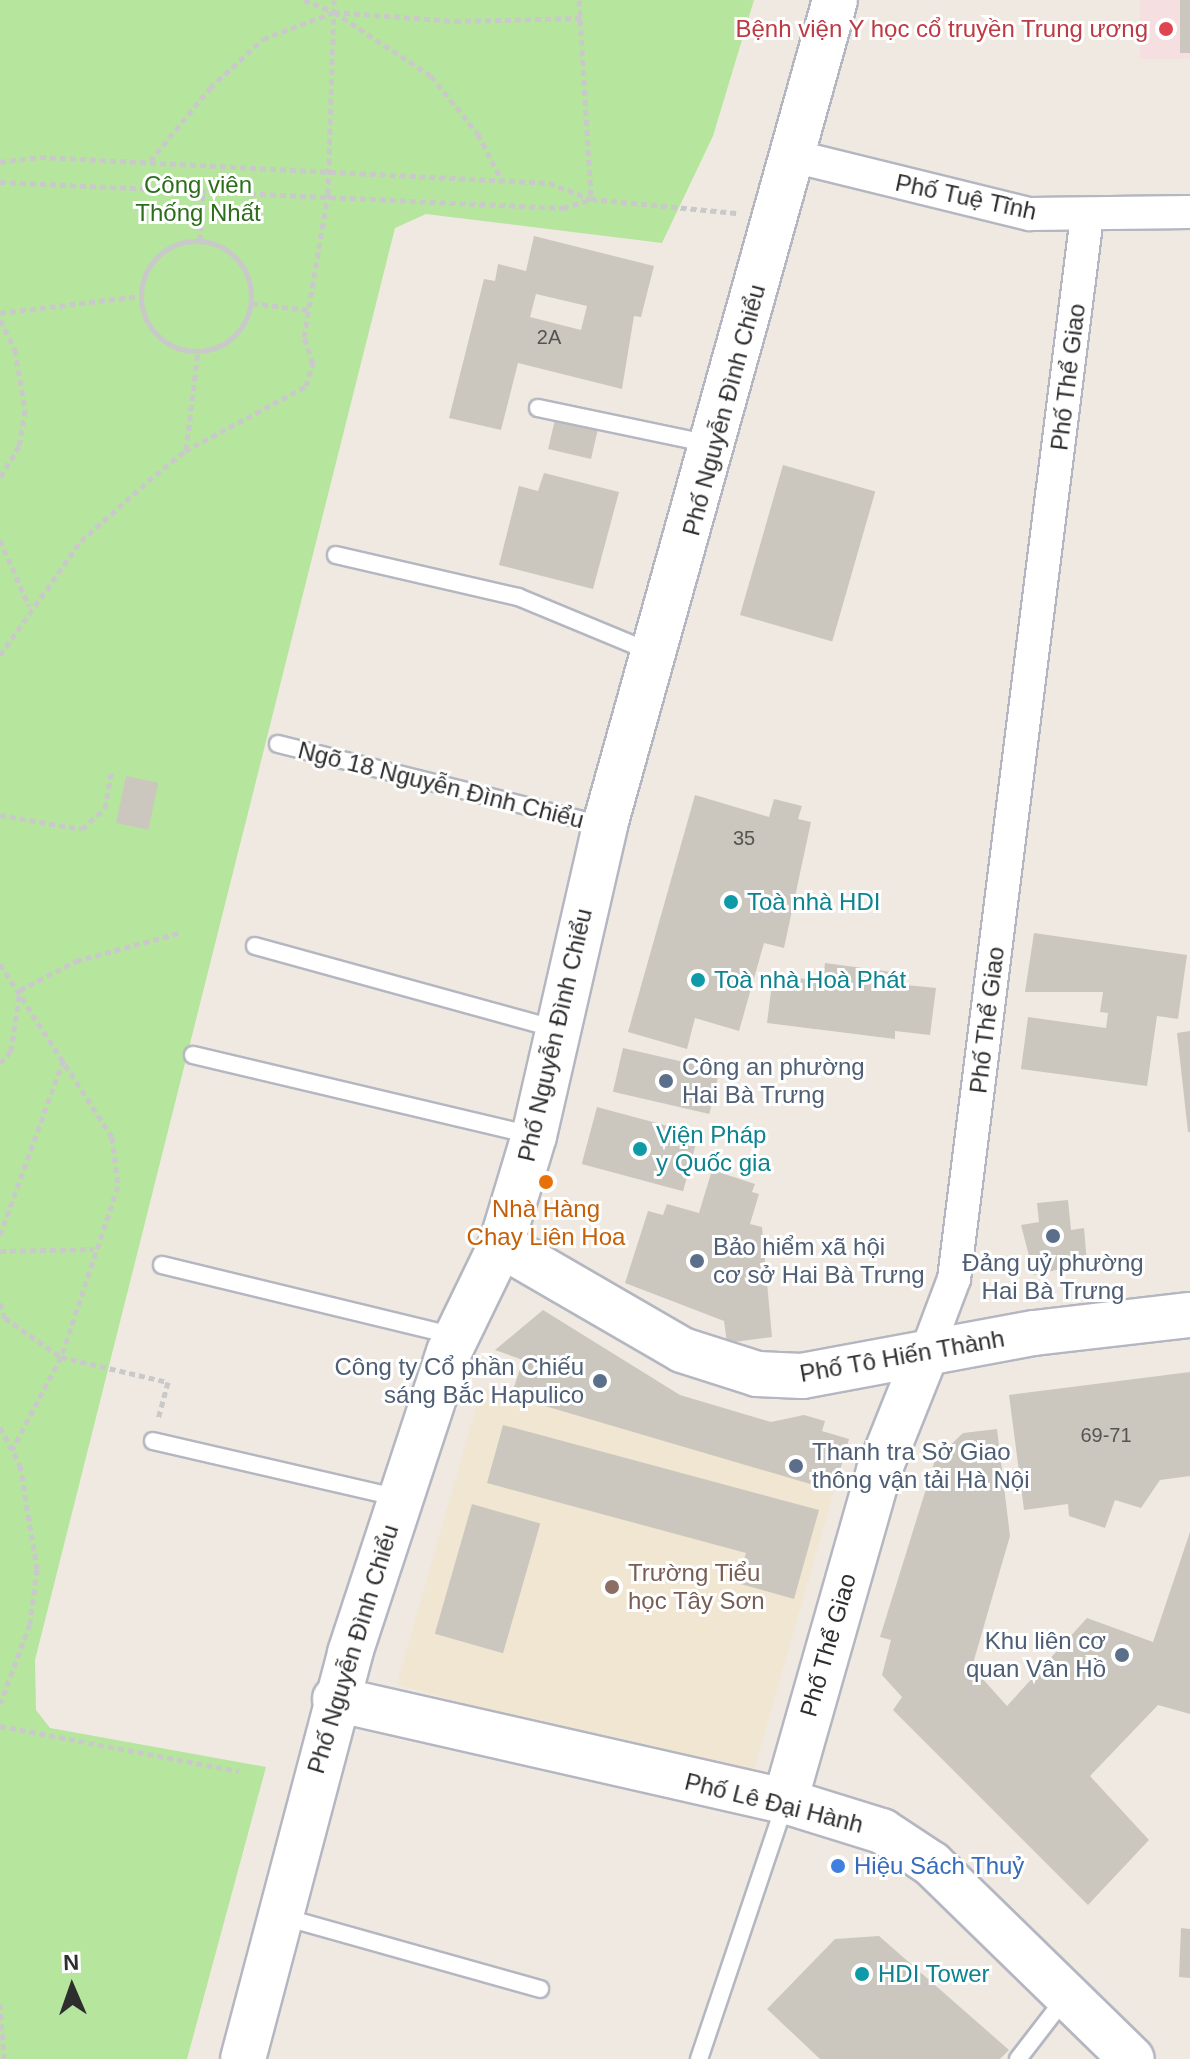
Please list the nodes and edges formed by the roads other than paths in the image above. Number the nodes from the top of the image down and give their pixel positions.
1 (835, 0) edge
2 (793, 156) junction
3 (1190, 212) edge
4 (1087, 216) junction
5 (538, 408) dead end
6 (717, 445) junction
7 (336, 555) dead end
8 (655, 654) junction
9 (278, 744) dead end
10 (605, 825) junction
11 (255, 946) dead end
12 (558, 1029) junction
13 (193, 1055) dead end
14 (534, 1136) junction
15 (501, 1245) junction
16 (162, 1265) dead end
17 (1190, 1315) edge
18 (457, 1336) junction
19 (925, 1356) junction
20 (153, 1441) road end
21 (399, 1498) junction
22 (335, 1699) junction
23 (785, 1801) junction
24 (278, 1916) junction
25 (540, 1989) dead end
26 (1067, 1996) junction
27 (243, 2059) edge
28 (699, 2059) edge
29 (1018, 2059) edge
30 (1132, 2059) edge

1 - 2 street, Phố Nguyễn Đình Chiểu
2 - 4 street, Phố Tuệ Tĩnh
2 - 6 street, Phố Nguyễn Đình Chiểu
3 - 4 street, Phố Tuệ Tĩnh
4 - 19 street, Phố Thể Giao
5 - 6 lane
6 - 8 street, Phố Nguyễn Đình Chiểu
7 - 8 lane
8 - 10 street, Phố Nguyễn Đình Chiểu
9 - 10 lane, Ngõ 18 Nguyễn Đình Chiểu
10 - 12 street, Phố Nguyễn Đình Chiểu
11 - 12 lane
12 - 14 street, Phố Nguyễn Đình Chiểu
13 - 14 lane
14 - 15 street, Phố Nguyễn Đình Chiểu
15 - 18 street, Phố Nguyễn Đình Chiểu
15 - 19 street, Phố Tô Hiến Thành
16 - 18 lane
17 - 19 street, Phố Tô Hiến Thành
18 - 21 street, Phố Nguyễn Đình Chiểu
19 - 23 street, Phố Thể Giao
20 - 21 lane
21 - 22 street, Phố Nguyễn Đình Chiểu
22 - 23 street, Phố Lê Đại Hành
22 - 24 street, Phố Nguyễn Đình Chiểu
23 - 26 street, Phố Lê Đại Hành
23 - 28 lane
24 - 25 lane
24 - 27 street, Phố Nguyễn Đình Chiểu
26 - 29 lane
26 - 30 street, Phố Lê Đại Hành

